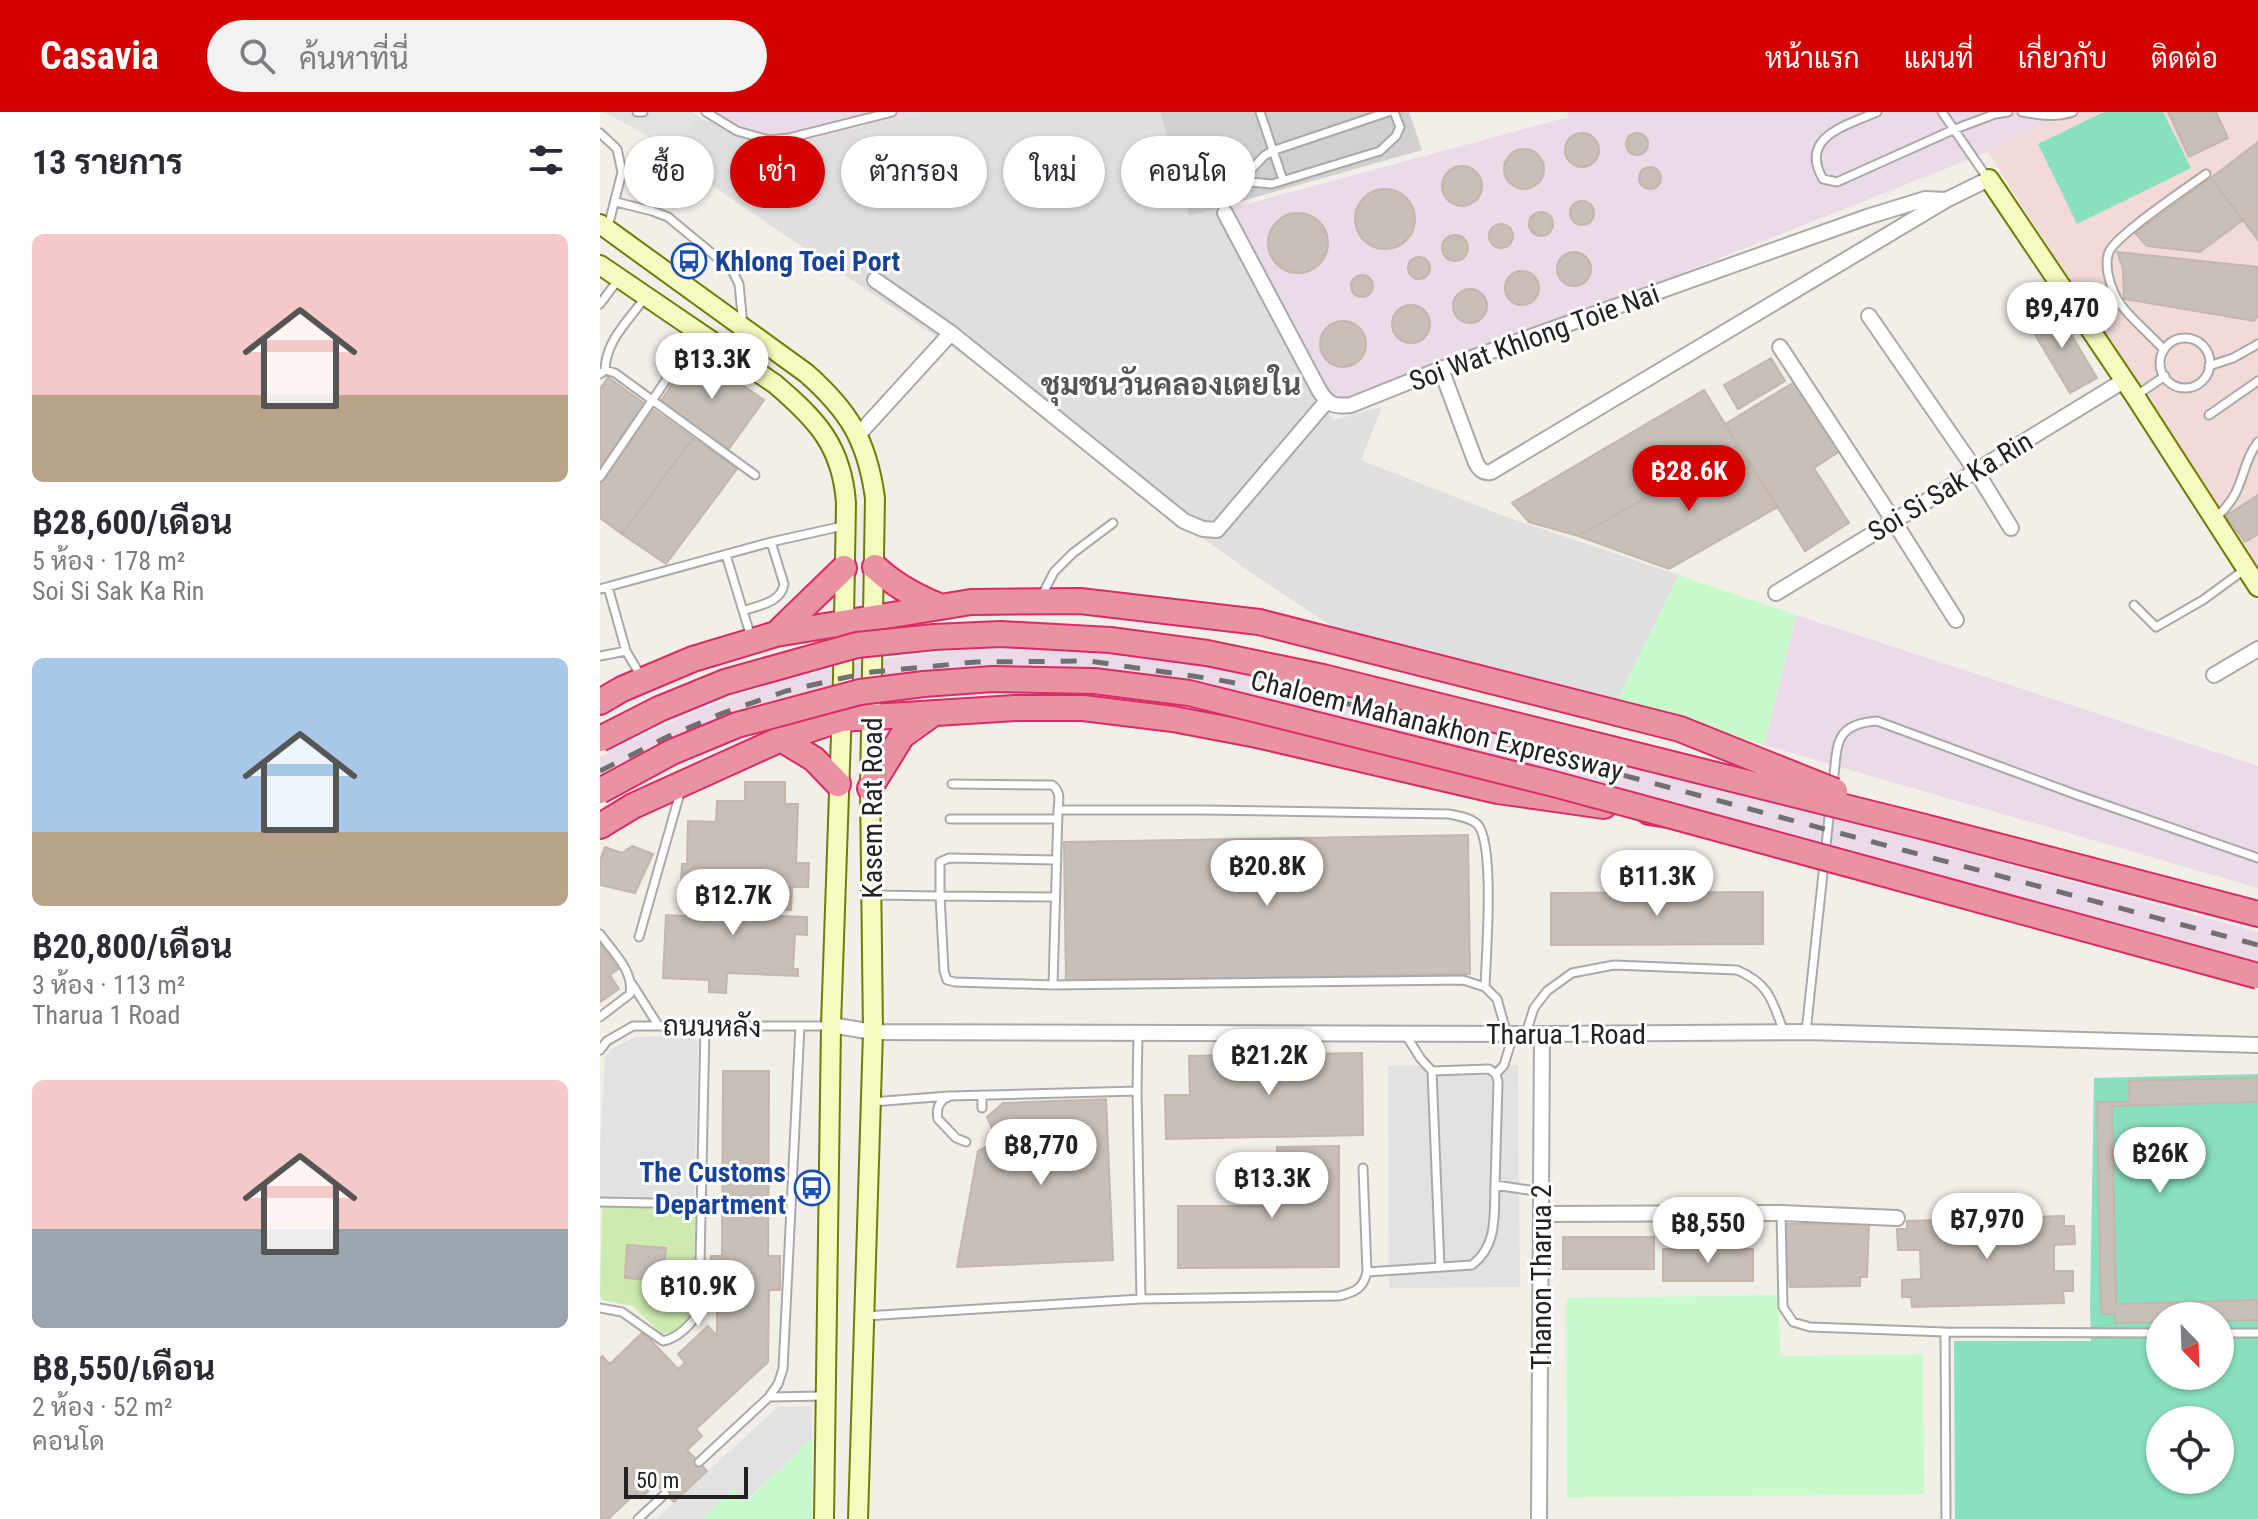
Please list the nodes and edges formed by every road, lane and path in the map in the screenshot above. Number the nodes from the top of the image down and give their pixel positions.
1 (706, 112) edge
2 (892, 112) edge
3 (1260, 112) edge
4 (1391, 112) edge
5 (1877, 112) edge
6 (1942, 112) edge
7 (2008, 112) edge
8 (2022, 112) edge
9 (2073, 112) edge
10 (1994, 113) edge
11 (1955, 129) junction
12 (600, 133) edge
13 (1272, 151) junction
14 (1255, 165) edge
15 (2206, 174) dead end
16 (1989, 179) junction
17 (1283, 180) junction
18 (1255, 182) edge
19 (1946, 200) junction
20 (616, 202) junction
21 (1225, 208) edge
22 (1225, 213) joint
23 (604, 227) edge
24 (600, 265) edge
25 (619, 278) junction
26 (875, 280) dead end
27 (646, 297) junction
28 (600, 304) edge
29 (1869, 316) dead end
30 (743, 327) junction
31 (698, 333) junction
32 (951, 333) junction
33 (2258, 344) edge
34 (1780, 347) dead end
35 (2164, 350) junction
36 (2209, 366) junction
37 (1441, 369) junction
38 (603, 372) edge
39 (2165, 376) junction
40 (2258, 381) edge
41 (2130, 388) junction
42 (652, 400) junction
43 (1326, 402) junction
44 (2209, 415) dead end
45 (858, 435) junction
46 (2258, 442) edge
47 (1976, 471) junction
48 (755, 475) dead end
49 (600, 477) edge
50 (2214, 519) junction
51 (1893, 520) junction
52 (1113, 523) dead end
53 (846, 525) junction
54 (2011, 528) dead end
55 (771, 542) junction
56 (726, 555) junction
57 (875, 567) junction
58 (844, 568) junction
59 (2246, 568) junction
60 (2258, 587) edge
61 (604, 588) edge
62 (1776, 593) dead end
63 (1039, 601) junction
64 (2134, 605) dead end
65 (939, 606) junction
66 (743, 611) junction
67 (873, 616) junction
68 (1956, 620) dead end
69 (844, 621) junction
70 (776, 634) junction
71 (752, 641) junction
72 (2258, 649) edge
73 (626, 651) junction
74 (600, 656) edge
75 (2214, 675) dead end
76 (643, 680) junction
77 (600, 702) edge
78 (936, 712) junction
79 (872, 716) junction
80 (841, 719) junction
81 (600, 739) edge
82 (781, 739) junction
83 (682, 784) junction
84 (838, 784) junction
85 (952, 784) dead end
86 (870, 788) junction
87 (600, 791) edge
88 (1058, 810) junction
89 (1668, 815) junction
90 (950, 819) dead end
91 (1058, 819) junction
92 (600, 826) edge
93 (1925, 827) junction
94 (2258, 858) edge
95 (1057, 860) junction
96 (871, 896) junction
97 (940, 896) junction
98 (1055, 897) junction
99 (2258, 914) edge
100 (600, 934) edge
101 (639, 937) dead end
102 (2258, 976) edge
103 (632, 984) junction
104 (1053, 985) junction
105 (1485, 987) junction
106 (600, 1017) edge
107 (658, 1025) junction
108 (831, 1025) junction
109 (705, 1026) junction
110 (800, 1026) junction
111 (873, 1032) junction
112 (1784, 1032) junction
113 (1806, 1032) junction
114 (1138, 1033) junction
115 (1405, 1033) junction
116 (1507, 1034) junction
117 (1525, 1034) junction
118 (1542, 1034) junction
119 (2258, 1045) edge
120 (600, 1050) edge
121 (1432, 1071) junction
122 (1496, 1074) junction
123 (1137, 1091) junction
124 (982, 1095) junction
125 (950, 1096) junction
126 (871, 1102) junction
127 (982, 1108) dead end
128 (966, 1142) dead end
129 (1363, 1168) dead end
130 (1495, 1185) junction
131 (1542, 1192) junction
132 (600, 1202) edge
133 (701, 1204) junction
134 (1781, 1213) junction
135 (1542, 1214) junction
136 (1897, 1218) dead end
137 (1440, 1267) junction
138 (1367, 1272) junction
139 (1141, 1299) junction
140 (600, 1308) edge
141 (865, 1316) junction
142 (1945, 1332) junction
143 (2146, 1333) edge
144 (2234, 1333) edge
145 (2258, 1333) edge
146 (826, 1396) junction
147 (769, 1397) junction
148 (699, 1462) dead end
149 (665, 1494) dead end
150 (638, 1519) edge
151 (824, 1519) edge
152 (858, 1519) edge
153 (1539, 1519) edge
154 (1946, 1519) edge

1 - 2 lane
3 - 13 lane
4 - 13 lane
4 - 17 lane
5 - 11 lane
6 - 11 lane
7 - 10 lane
8 - 9 lane
10 - 11 lane
11 - 16 lane
12 - 20 lane
13 - 14 lane
13 - 17 lane
15 - 35 lane
16 - 19 street
16 - 41 street
17 - 18 lane
19 - 37 street, Soi Wat Khlong Toie Nai
19 - 37 street
20 - 23 lane
20 - 30 lane
21 - 22 lane
22 - 43 street
23 - 30 street, Kasem Rat Road
24 - 25 street, Kasem Rat Road
25 - 27 street, Kasem Rat Road
25 - 28 lane
26 - 32 street
27 - 31 street, Kasem Rat Road
27 - 38 lane
29 - 47 street
30 - 45 street, Kasem Rat Road
31 - 42 lane
31 - 53 street, Kasem Rat Road
32 - 43 street
32 - 45 street
33 - 36 lane
34 - 51 street
35 - 36 lane
35 - 39 lane
36 - 39 lane
37 - 43 street, Soi Wat Khlong Toie Nai
38 - 42 lane
39 - 41 lane
40 - 44 lane
41 - 47 street, Soi Si Sak Ka Rin
41 - 50 street
42 - 48 lane
42 - 49 lane
45 - 57 street, Kasem Rat Road
46 - 50 lane
47 - 51 street, Soi Si Sak Ka Rin
47 - 54 street
50 - 59 street
51 - 62 street, Soi Si Sak Ka Rin
51 - 68 street
52 - 63 lane
53 - 55 lane
53 - 58 street, Kasem Rat Road
55 - 56 lane
55 - 66 lane
56 - 61 lane
56 - 66 lane
57 - 65 highway
57 - 67 street, Kasem Rat Road
58 - 69 street, Kasem Rat Road
58 - 70 highway
59 - 60 street
59 - 64 lane
61 - 73 lane
63 - 65 highway
63 - 93 highway, bridge
65 - 67 highway
66 - 71 lane
67 - 69 highway
67 - 79 street, Kasem Rat Road
69 - 70 highway
69 - 80 street, Kasem Rat Road
70 - 71 highway
71 - 76 highway
72 - 75 street
73 - 74 lane
73 - 76 lane
76 - 77 highway
78 - 79 highway
78 - 86 highway
78 - 89 highway, bridge
79 - 80 highway
79 - 86 street, Kasem Rat Road
80 - 82 highway
80 - 84 street, Kasem Rat Road
81 - 93 highway, Chaloem Mahanakhon Expressway, bridge
82 - 83 highway
82 - 84 highway
83 - 92 highway
83 - 101 lane
84 - 108 street, Kasem Rat Road
85 - 88 lane
86 - 96 street, Kasem Rat Road
87 - 89 highway, Chaloem Mahanakhon Expressway, bridge
88 - 91 lane
88 - 105 lane
89 - 102 highway, Chaloem Mahanakhon Expressway, bridge
90 - 91 lane
91 - 95 lane
93 - 99 highway, Chaloem Mahanakhon Expressway
94 - 113 lane
95 - 97 lane
95 - 98 lane
96 - 97 lane
96 - 111 street, Kasem Rat Road
97 - 98 lane
97 - 104 lane
98 - 104 lane
100 - 103 lane
103 - 106 lane
103 - 107 lane
104 - 105 lane
105 - 116 lane
107 - 109 lane, ถนนหลัง
107 - 120 lane, ถนนหลัง
108 - 110 lane, ถนนหลัง
108 - 111 street, Tharua 1 Road
108 - 146 street, Kasem Rat Road
109 - 110 lane, ถนนหลัง
109 - 133 lane
110 - 147 lane
111 - 114 street, Tharua 1 Road
111 - 126 street, Kasem Rat Road
112 - 113 street, Tharua 1 Road
112 - 117 lane
112 - 118 street, Tharua 1 Road
113 - 119 street, Tharua 1 Road
114 - 115 street, Tharua 1 Road
114 - 123 lane
115 - 116 street, Tharua 1 Road
115 - 121 lane
116 - 117 street, Tharua 1 Road
116 - 122 lane
117 - 118 street, Tharua 1 Road
118 - 131 street, Thanon Tharua 2
121 - 122 lane
121 - 137 lane
122 - 130 lane
123 - 124 lane
123 - 139 lane
124 - 125 lane
124 - 127 lane
125 - 126 lane
125 - 128 lane
126 - 141 street, Kasem Rat Road
129 - 138 lane
130 - 131 lane
130 - 137 lane
131 - 135 street, Thanon Tharua 2
132 - 133 lane
133 - 140 lane
134 - 135 street
134 - 136 street
134 - 142 lane
135 - 153 street, Thanon Tharua 2
137 - 138 lane
138 - 139 lane
139 - 141 lane
141 - 152 street, Kasem Rat Road
142 - 143 lane
142 - 154 lane
144 - 145 lane
146 - 147 lane
146 - 151 street, Kasem Rat Road
147 - 148 lane
149 - 150 lane

